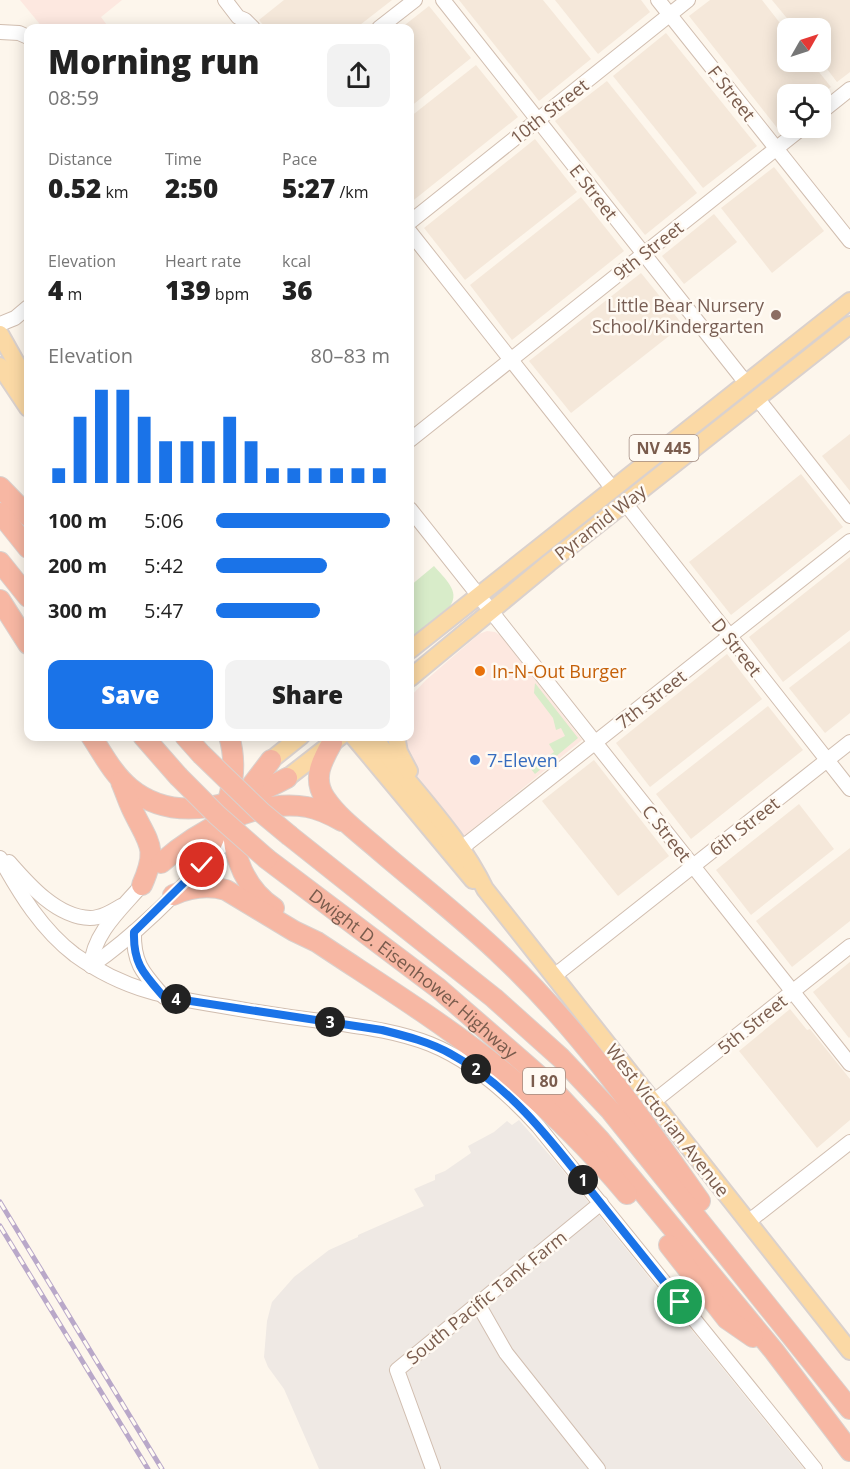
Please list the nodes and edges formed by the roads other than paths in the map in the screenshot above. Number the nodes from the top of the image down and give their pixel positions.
1 (225, 0) edge
2 (414, 0) edge
3 (443, 0) edge
4 (658, 0) edge
5 (688, 0) edge
6 (670, 15) junction
7 (240, 22) edge
8 (384, 24) edge
9 (0, 32) edge
10 (24, 35) edge
11 (850, 90) edge
12 (831, 105) edge
13 (538, 120) junction
14 (789, 138) edge
15 (776, 148) junction
16 (414, 219) edge
17 (414, 237) edge
18 (850, 241) edge
19 (643, 254) junction
20 (850, 301) edge
21 (24, 310) edge
22 (0, 324) edge
23 (850, 325) edge
24 (0, 334) edge
25 (510, 359) junction
26 (0, 366) edge
27 (24, 377) edge
28 (746, 383) junction
29 (757, 398) junction
30 (24, 402) edge
31 (414, 437) edge
32 (0, 487) edge
33 (613, 489) junction
34 (625, 503) junction
35 (24, 512) edge
36 (0, 513) edge
37 (414, 514) edge
38 (850, 516) edge
39 (850, 541) edge
40 (24, 543) edge
41 (0, 562) edge
42 (24, 592) edge
43 (0, 600) edge
44 (484, 603) junction
45 (729, 637) junction
46 (24, 638) edge
47 (414, 647) edge
48 (415, 673) edge
49 (94, 741) edge
50 (147, 741) edge
51 (190, 741) edge
52 (230, 741) edge
53 (295, 741) edge
54 (336, 741) edge
55 (336, 741) edge
56 (357, 741) edge
57 (377, 741) edge
58 (397, 741) edge
59 (850, 742) edge
60 (595, 743) junction
61 (271, 760) joint
62 (827, 760) junction
63 (119, 777) junction
64 (287, 778) joint
65 (850, 789) edge
66 (234, 811) junction
67 (435, 812) junction
68 (350, 825) junction
69 (0, 852) edge
70 (457, 852) junction
71 (0, 858) edge
72 (160, 863) joint
73 (202, 865) joint
74 (693, 866) junction
75 (142, 885) junction
76 (173, 895) junction
77 (123, 905) junction
78 (134, 932) junction
79 (317, 942) junction
80 (850, 946) edge
81 (91, 966) junction
82 (554, 976) junction
83 (792, 991) junction
84 (164, 997) junction
85 (850, 1064) edge
86 (653, 1102) junction
87 (850, 1142) edge
88 (601, 1203) junction
89 (748, 1222) junction
90 (754, 1287) junction
91 (477, 1304) junction
92 (849, 1347) edge
93 (774, 1351) junction
94 (850, 1408) edge
95 (850, 1451) edge
96 (433, 1469) edge
97 (598, 1469) edge
98 (815, 1469) edge

1 - 7 street
2 - 8 street
3 - 13 street, E Street
4 - 6 street, F Street
5 - 6 street, 10th Street
6 - 13 street, 10th Street
6 - 15 street, F Street
9 - 10 street
11 - 12 street
13 - 16 street, 10th Street
13 - 19 street, E Street
14 - 15 street, 9th Street
15 - 18 street, F Street
15 - 19 street, 9th Street
17 - 25 street
19 - 25 street, 9th Street
19 - 28 street, E Street
20 - 28 main road, Pyramid Way / NV 445
21 - 22 street
23 - 29 main road, Pyramid Way / NV 445
24 - 27 main road
25 - 31 street, 9th Street
25 - 33 street
26 - 30 main road
28 - 33 main road, Pyramid Way / NV 445
29 - 34 main road, Pyramid Way / NV 445
29 - 38 street
32 - 35 highway
33 - 44 main road, Pyramid Way / NV 445
34 - 44 main road, Pyramid Way / NV 445
34 - 45 street, D Street
36 - 40 highway
37 - 44 street, C Street
39 - 45 street, 7th Street
41 - 42 highway
43 - 46 highway
44 - 47 main road, Pyramid Way / NV 445
44 - 48 main road, Pyramid Way / NV 445
44 - 60 street, C Street
45 - 60 street, 7th Street
45 - 62 street, D Street
49 - 63 highway
50 - 93 highway, Dwight D. Eisenhower Highway / I 80, bridge
51 - 90 highway, Dwight D. Eisenhower Highway / I 80, bridge
52 - 66 highway
53 - 61 main road
54 - 64 main road
55 - 68 highway
56 - 70 main road, West Victorian Avenue
57 - 67 main road, West Victorian Avenue
58 - 67 main road
59 - 62 street, 6th Street
60 - 70 street, 7th Street
60 - 74 street, C Street
61 - 66 highway
62 - 65 street, D Street
62 - 74 street, 6th Street
63 - 66 highway
63 - 75 highway
64 - 66 highway
66 - 68 highway
66 - 72 highway
66 - 73 highway
66 - 79 highway
67 - 70 main road, West Victorian Avenue
68 - 90 highway
69 - 77 street
70 - 82 main road, West Victorian Avenue
71 - 81 street
72 - 75 street
73 - 76 street
74 - 82 street, 6th Street
74 - 83 street, C Street
75 - 77 street
76 - 78 street
76 - 79 highway
77 - 81 street
78 - 81 street
78 - 84 street
79 - 93 highway
80 - 83 street, 5th Street
81 - 84 street
82 - 86 main road, West Victorian Avenue
83 - 85 street, C Street
83 - 86 street, 5th Street
84 - 88 street
86 - 89 main road, West Victorian Avenue
87 - 89 street
88 - 91 street, South Pacific Tank Farm
88 - 98 street
89 - 92 main road, West Victorian Avenue
90 - 94 highway, Dwight D. Eisenhower Highway / I 80
91 - 96 street, South Pacific Tank Farm
91 - 97 street
93 - 95 highway, Dwight D. Eisenhower Highway / I 80

